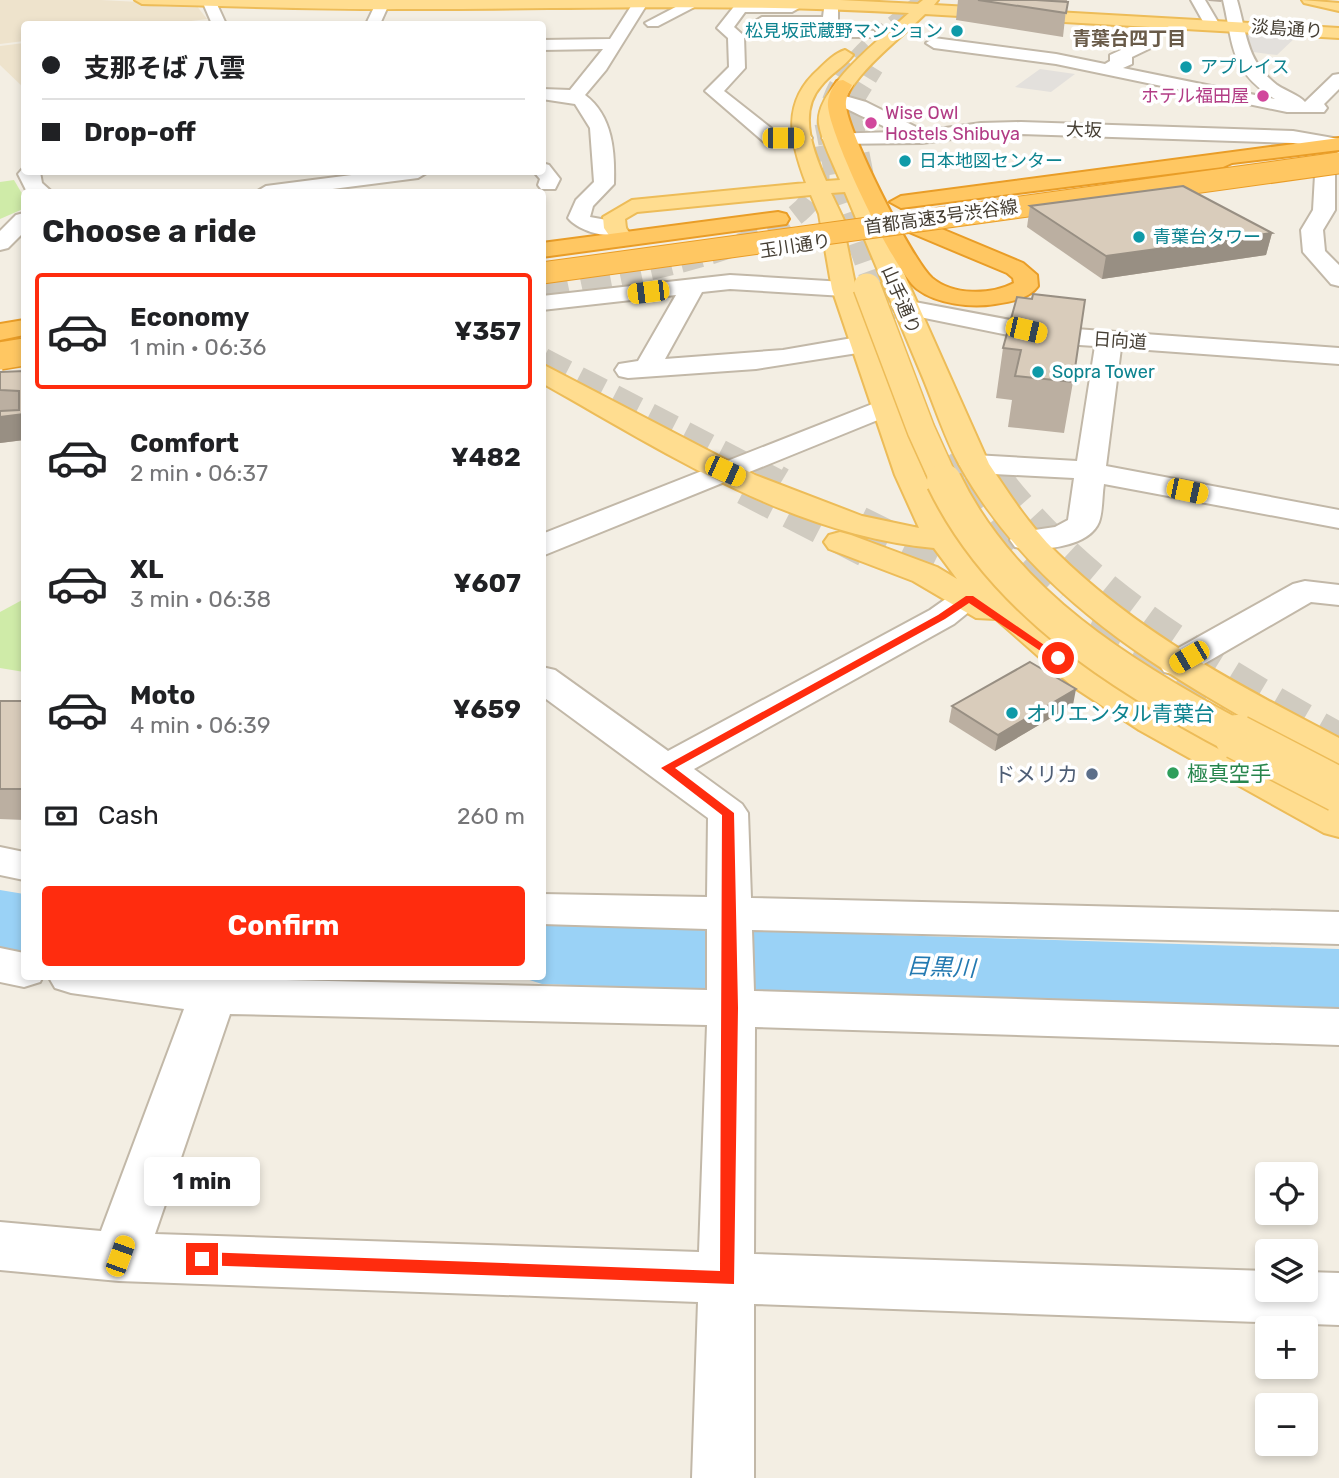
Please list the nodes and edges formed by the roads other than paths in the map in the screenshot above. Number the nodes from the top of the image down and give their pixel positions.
1 (142, 0) edge
2 (425, 0) edge
3 (1198, 0) edge
4 (1230, 0) edge
5 (1309, 0) edge
6 (176, 1) edge
7 (505, 1) edge
8 (642, 1) edge
9 (699, 1) edge
10 (861, 1) edge
11 (289, 2) edge
12 (210, 3) junction
13 (904, 3) edge
14 (931, 3) edge
15 (357, 4) junction
16 (382, 4) junction
17 (1339, 7) edge
18 (830, 16) junction
19 (218, 21) edge
20 (374, 21) edge
21 (1210, 22) junction
22 (653, 23) dead end
23 (1235, 25) junction
24 (1161, 28) dead end
25 (1339, 33) edge
26 (868, 34) junction
27 (1021, 40) dead end
28 (934, 43) dead end
29 (615, 44) junction
30 (546, 45) edge
31 (1107, 47) dead end
32 (1001, 51) junction
33 (1131, 52) junction
34 (1110, 68) junction
35 (1339, 79) edge
36 (840, 92) junction
37 (546, 94) edge
38 (580, 102) junction
39 (1318, 107) junction
40 (546, 110) edge
41 (1339, 113) edge
42 (922, 137) junction
43 (802, 138) junction
44 (840, 138) junction
45 (1336, 159) edge
46 (1223, 161) dead end
47 (1131, 173) junction
48 (395, 175) edge
49 (1255, 179) dead end
50 (1111, 183) junction
51 (852, 185) junction
52 (289, 189) edge
53 (1162, 191) junction
54 (825, 201) junction
55 (944, 216) junction
56 (21, 223) edge
57 (917, 227) junction
58 (619, 234) junction
59 (0, 243) edge
60 (546, 251) edge
61 (546, 251) edge
62 (546, 261) edge
63 (546, 272) edge
64 (1339, 279) edge
65 (546, 283) edge
66 (546, 283) edge
67 (693, 287) junction
68 (856, 288) junction
69 (546, 303) edge
70 (904, 307) junction
71 (21, 328) edge
72 (0, 332) edge
73 (1109, 340) junction
74 (21, 341) edge
75 (863, 344) junction
76 (8, 356) edge
77 (1339, 356) edge
78 (546, 374) edge
79 (885, 407) junction
80 (974, 464) junction
81 (725, 471) junction
82 (1091, 472) junction
83 (1339, 519) edge
84 (1026, 540) junction
85 (546, 544) edge
86 (958, 568) junction
87 (1339, 595) edge
88 (1177, 664) junction
89 (546, 681) edge
90 (1334, 749) edge
91 (667, 768) junction
92 (1339, 790) edge
93 (1339, 823) edge
94 (0, 861) edge
95 (21, 865) edge
96 (546, 909) edge
97 (730, 918) junction
98 (1339, 928) edge
99 (0, 965) edge
100 (21, 969) edge
101 (129, 980) edge
102 (216, 986) edge
103 (730, 1002) junction
104 (1339, 1027) edge
105 (0, 1246) edge
106 (120, 1256) junction
107 (728, 1279) junction
108 (1339, 1299) edge
109 (723, 1478) edge

1 - 6 main road
2 - 15 main road
3 - 21 street
4 - 23 street
5 - 17 main road
6 - 12 main road
7 - 8 main road, 淡島通り
7 - 16 main road, 淡島通り
8 - 9 main road, 淡島通り
8 - 29 street
9 - 10 main road, 淡島通り
9 - 22 street
10 - 13 main road, 淡島通り
10 - 18 street
11 - 12 main road
11 - 15 main road
12 - 19 street
13 - 14 main road, 淡島通り
13 - 26 main road
14 - 21 main road, 淡島通り
14 - 23 main road, 淡島通り
14 - 36 main road, 山手通り
15 - 16 main road, 淡島通り
16 - 20 street
18 - 26 street
18 - 43 street
21 - 23 main road, 淡島通り
23 - 25 main road, 淡島通り
23 - 39 street
24 - 33 street
26 - 43 main road
27 - 32 street
28 - 32 street
29 - 30 street
29 - 38 street
31 - 33 street
32 - 34 street
33 - 34 street
34 - 39 street
35 - 39 street
36 - 42 street
36 - 44 main road, 山手通り
37 - 38 street
38 - 40 street
38 - 58 street
39 - 41 street
42 - 44 street, 大坂
42 - 45 street, 大坂
43 - 54 main road
44 - 51 main road, 山手通り
44 - 57 highway
45 - 47 highway
45 - 50 highway, 首都高速3号渋谷線
45 - 53 highway
45 - 55 highway, 首都高速3号渋谷線, bridge
45 - 64 street
46 - 47 highway, 玉川通り
47 - 58 highway, 玉川通り
48 - 52 street
49 - 53 highway, 玉川通り
50 - 61 highway
50 - 62 highway, 首都高速3号渋谷線
51 - 54 main road
51 - 70 main road, 山手通り
53 - 57 highway, 玉川通り
54 - 58 main road
54 - 68 main road
55 - 63 highway, 首都高速3号渋谷線, bridge
55 - 65 highway, bridge
56 - 59 street
57 - 66 highway, 玉川通り
58 - 60 highway, 玉川通り
67 - 68 street
67 - 69 street
67 - 75 street
68 - 75 main road
68 - 92 main road, bridge
70 - 73 street, 日向道
70 - 80 main road, 山手通り
71 - 72 highway
73 - 77 street, 日向道
73 - 82 street
74 - 76 highway
75 - 79 main road
78 - 81 main road
79 - 81 street
79 - 86 main road
80 - 82 street
80 - 84 main road, 山手通り
81 - 85 street
81 - 86 main road
81 - 86 main road
82 - 83 street
82 - 84 street
84 - 86 main road
84 - 88 main road, 山手通り
86 - 91 street
86 - 93 main road
87 - 88 street
88 - 90 main road, 山手通り
89 - 91 street
91 - 97 street
94 - 95 street
96 - 97 street
97 - 98 street
97 - 103 street
99 - 100 street
101 - 102 street
102 - 103 street
102 - 106 street
103 - 104 street
103 - 107 street
105 - 106 street
106 - 107 street
107 - 108 street
107 - 109 street

